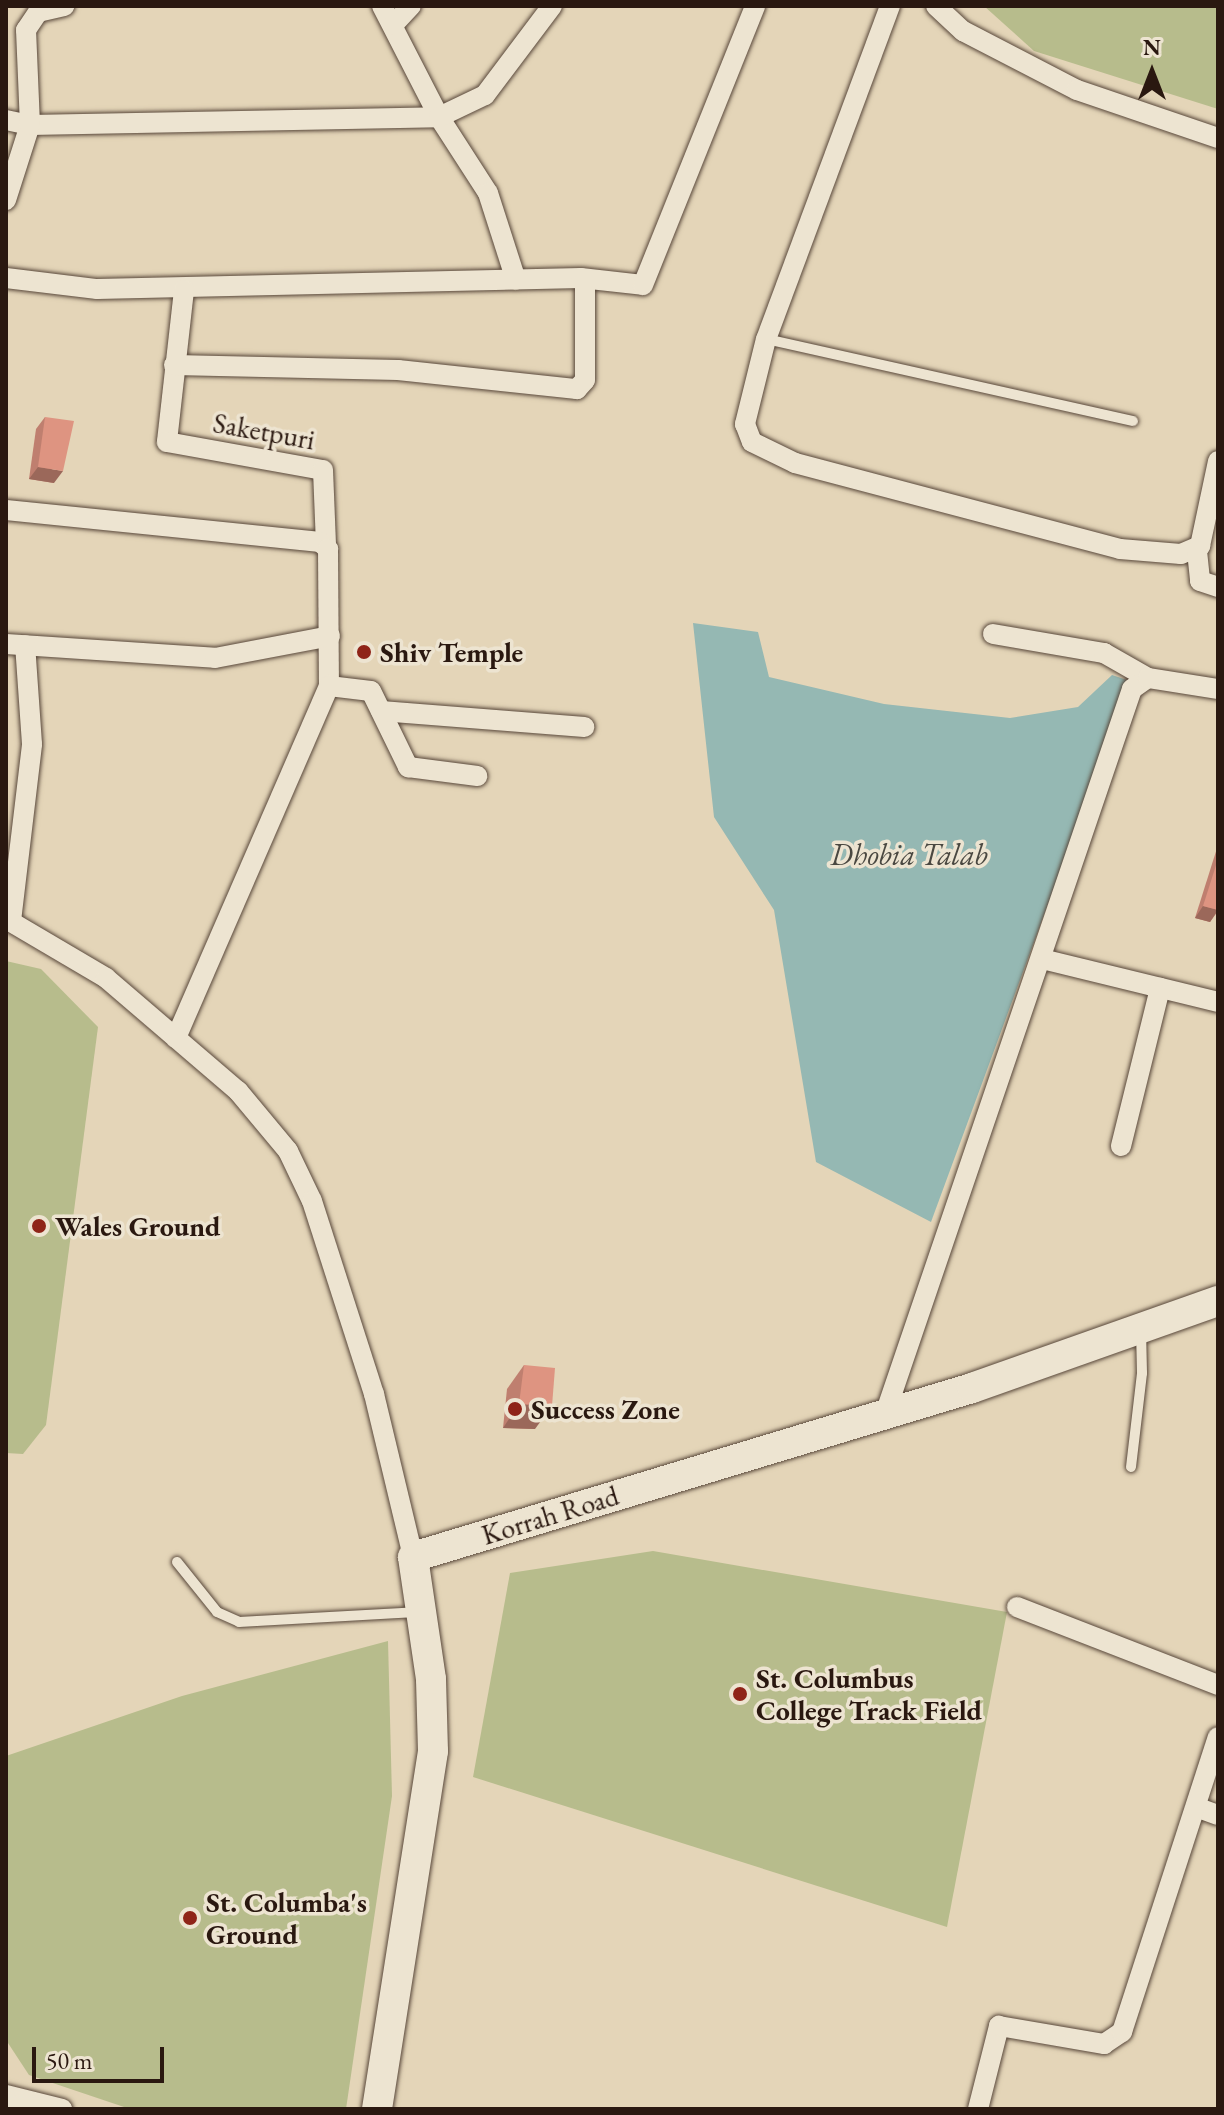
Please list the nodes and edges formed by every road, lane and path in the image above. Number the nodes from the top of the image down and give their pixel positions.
1 (64, 6) edge
2 (382, 6) edge
3 (411, 6) edge
4 (552, 6) edge
5 (755, 6) edge
6 (890, 6) edge
7 (936, 6) edge
8 (393, 25) junction
9 (439, 117) junction
10 (6, 120) edge
11 (30, 125) junction
12 (1218, 138) edge
13 (6, 200) edge
14 (6, 278) edge
15 (585, 279) junction
16 (516, 280) junction
17 (184, 290) junction
18 (766, 339) junction
19 (174, 365) junction
20 (1133, 421) dead end
21 (1218, 461) edge
22 (6, 510) edge
23 (326, 545) junction
24 (1197, 551) junction
25 (1218, 587) edge
26 (993, 634) dead end
27 (330, 636) junction
28 (16, 644) edge
29 (1148, 678) junction
30 (329, 686) junction
31 (1218, 689) edge
32 (381, 711) junction
33 (584, 727) dead end
34 (477, 776) dead end
35 (8, 920) edge
36 (1042, 959) junction
37 (1160, 988) junction
38 (1218, 1002) edge
39 (176, 1038) junction
40 (1121, 1146) dead end
41 (1218, 1301) edge
42 (1141, 1328) junction
43 (885, 1414) junction
44 (1131, 1467) dead end
45 (413, 1557) junction
46 (177, 1562) dead end
47 (1017, 1607) dead end
48 (423, 1611) junction
49 (1218, 1685) edge
50 (1218, 1737) edge
51 (1196, 1807) junction
52 (1218, 1815) edge
53 (6, 2095) edge
54 (62, 2109) edge
55 (377, 2109) edge
56 (978, 2109) edge

1 - 11 street
2 - 8 street
3 - 8 street
4 - 9 street
5 - 15 street
6 - 18 street
7 - 12 street
8 - 9 street
9 - 11 street
9 - 16 street
10 - 11 street
11 - 13 street
14 - 17 street
15 - 16 street
15 - 19 street
16 - 17 street
17 - 19 street
18 - 20 lane
18 - 24 street
19 - 23 street, Saketpuri
21 - 24 street
22 - 23 street
23 - 27 street
24 - 25 street
26 - 29 street
27 - 28 street
27 - 30 street
28 - 35 street
29 - 31 street
29 - 36 street
30 - 32 street
30 - 39 street
32 - 33 street
32 - 34 street
35 - 39 street
36 - 37 street
36 - 43 street
37 - 38 street
37 - 40 street
39 - 45 street
41 - 42 main road, Korrah Road
42 - 43 main road, Korrah Road
42 - 44 lane
43 - 45 main road, Korrah Road
45 - 48 main road
46 - 48 lane
47 - 49 street
48 - 55 main road
50 - 51 street
51 - 52 street
51 - 56 street
53 - 54 street

